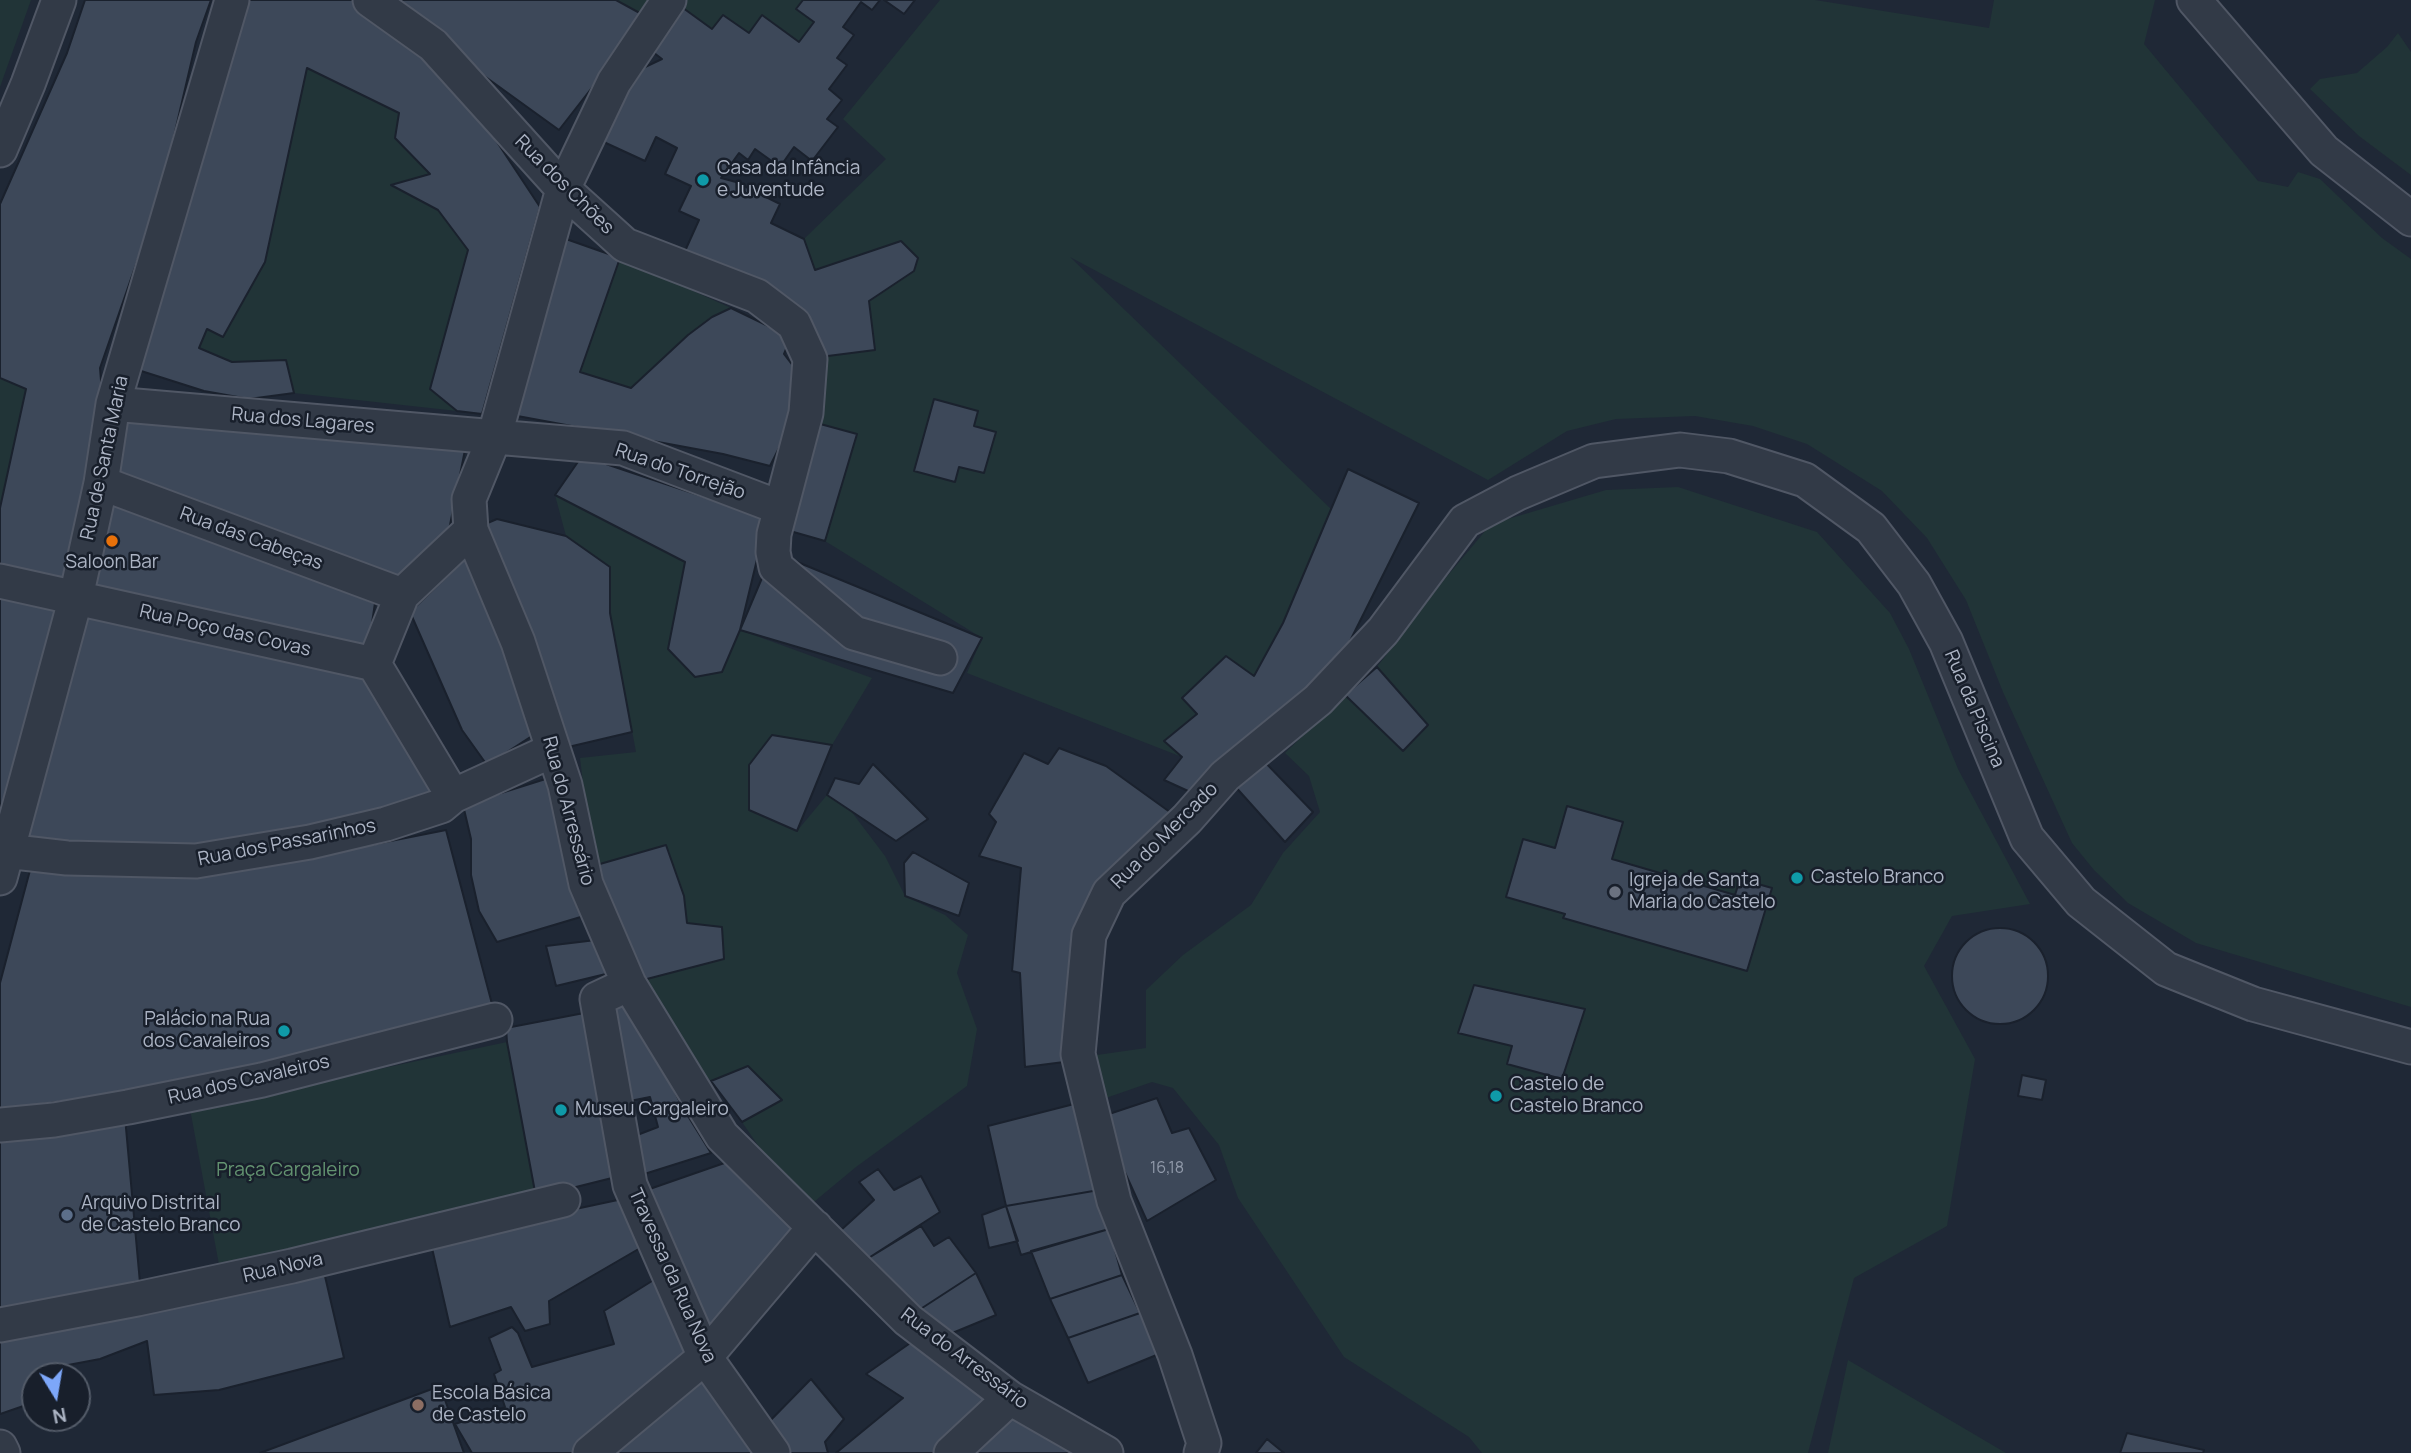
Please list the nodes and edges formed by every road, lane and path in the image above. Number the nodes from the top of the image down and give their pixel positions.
1 (59, 0) edge
2 (232, 0) edge
3 (370, 0) edge
4 (669, 0) edge
5 (2194, 0) edge
6 (0, 150) edge
7 (563, 189) junction
8 (2411, 219) edge
9 (113, 404) junction
10 (494, 438) junction
11 (101, 483) junction
12 (1518, 493) joint
13 (781, 508) junction
14 (471, 530) junction
15 (0, 581) edge
16 (402, 596) junction
17 (76, 597) junction
18 (940, 658) dead end
19 (374, 664) junction
20 (553, 750) junction
21 (453, 796) junction
22 (3, 864) edge
23 (629, 984) junction
24 (495, 1020) dead end
25 (2411, 1047) edge
26 (0, 1125) edge
27 (563, 1199) dead end
28 (816, 1227) junction
29 (0, 1325) edge
30 (705, 1357) junction
31 (1010, 1398) junction
32 (0, 1447) edge
33 (4, 1453) edge
34 (590, 1453) edge
35 (774, 1453) edge
36 (950, 1453) edge
37 (1106, 1453) edge
38 (1201, 1453) edge

1 - 6 street
2 - 9 street, Rua de Santa Maria
3 - 7 street, Rua dos Chões
4 - 7 street, Rua do Arressário
5 - 8 street
7 - 10 street, Rua do Arressário
7 - 13 street, Rua dos Chões
9 - 10 street, Rua dos Lagares
9 - 11 street, Rua de Santa Maria
10 - 13 street, Rua do Torrejão
10 - 14 street, Rua do Arressário
11 - 16 street, Rua das Cabeças
11 - 17 street, Rua de Santa Maria
12 - 25 street, Rua da Piscina
12 - 38 street, Rua do Mercado
13 - 18 street
14 - 16 street
14 - 20 street, Rua do Arressário
15 - 17 street, Rua Poço das Covas
16 - 19 street
17 - 19 street, Rua Poço das Covas
17 - 22 street, Rua de Santa Maria
19 - 21 street
20 - 21 street, Rua dos Passarinhos
20 - 23 street, Rua do Arressário
21 - 22 street, Rua dos Passarinhos
23 - 28 street, Rua do Arressário
23 - 30 street, Travessa da Rua Nova
24 - 26 street, Rua dos Cavaleiros
27 - 29 street, Rua Nova
28 - 30 street
28 - 31 street, Rua do Arressário
30 - 34 street
30 - 35 street, Travessa da Rua Nova
31 - 36 street
31 - 37 street, Rua do Arressário
32 - 33 street

